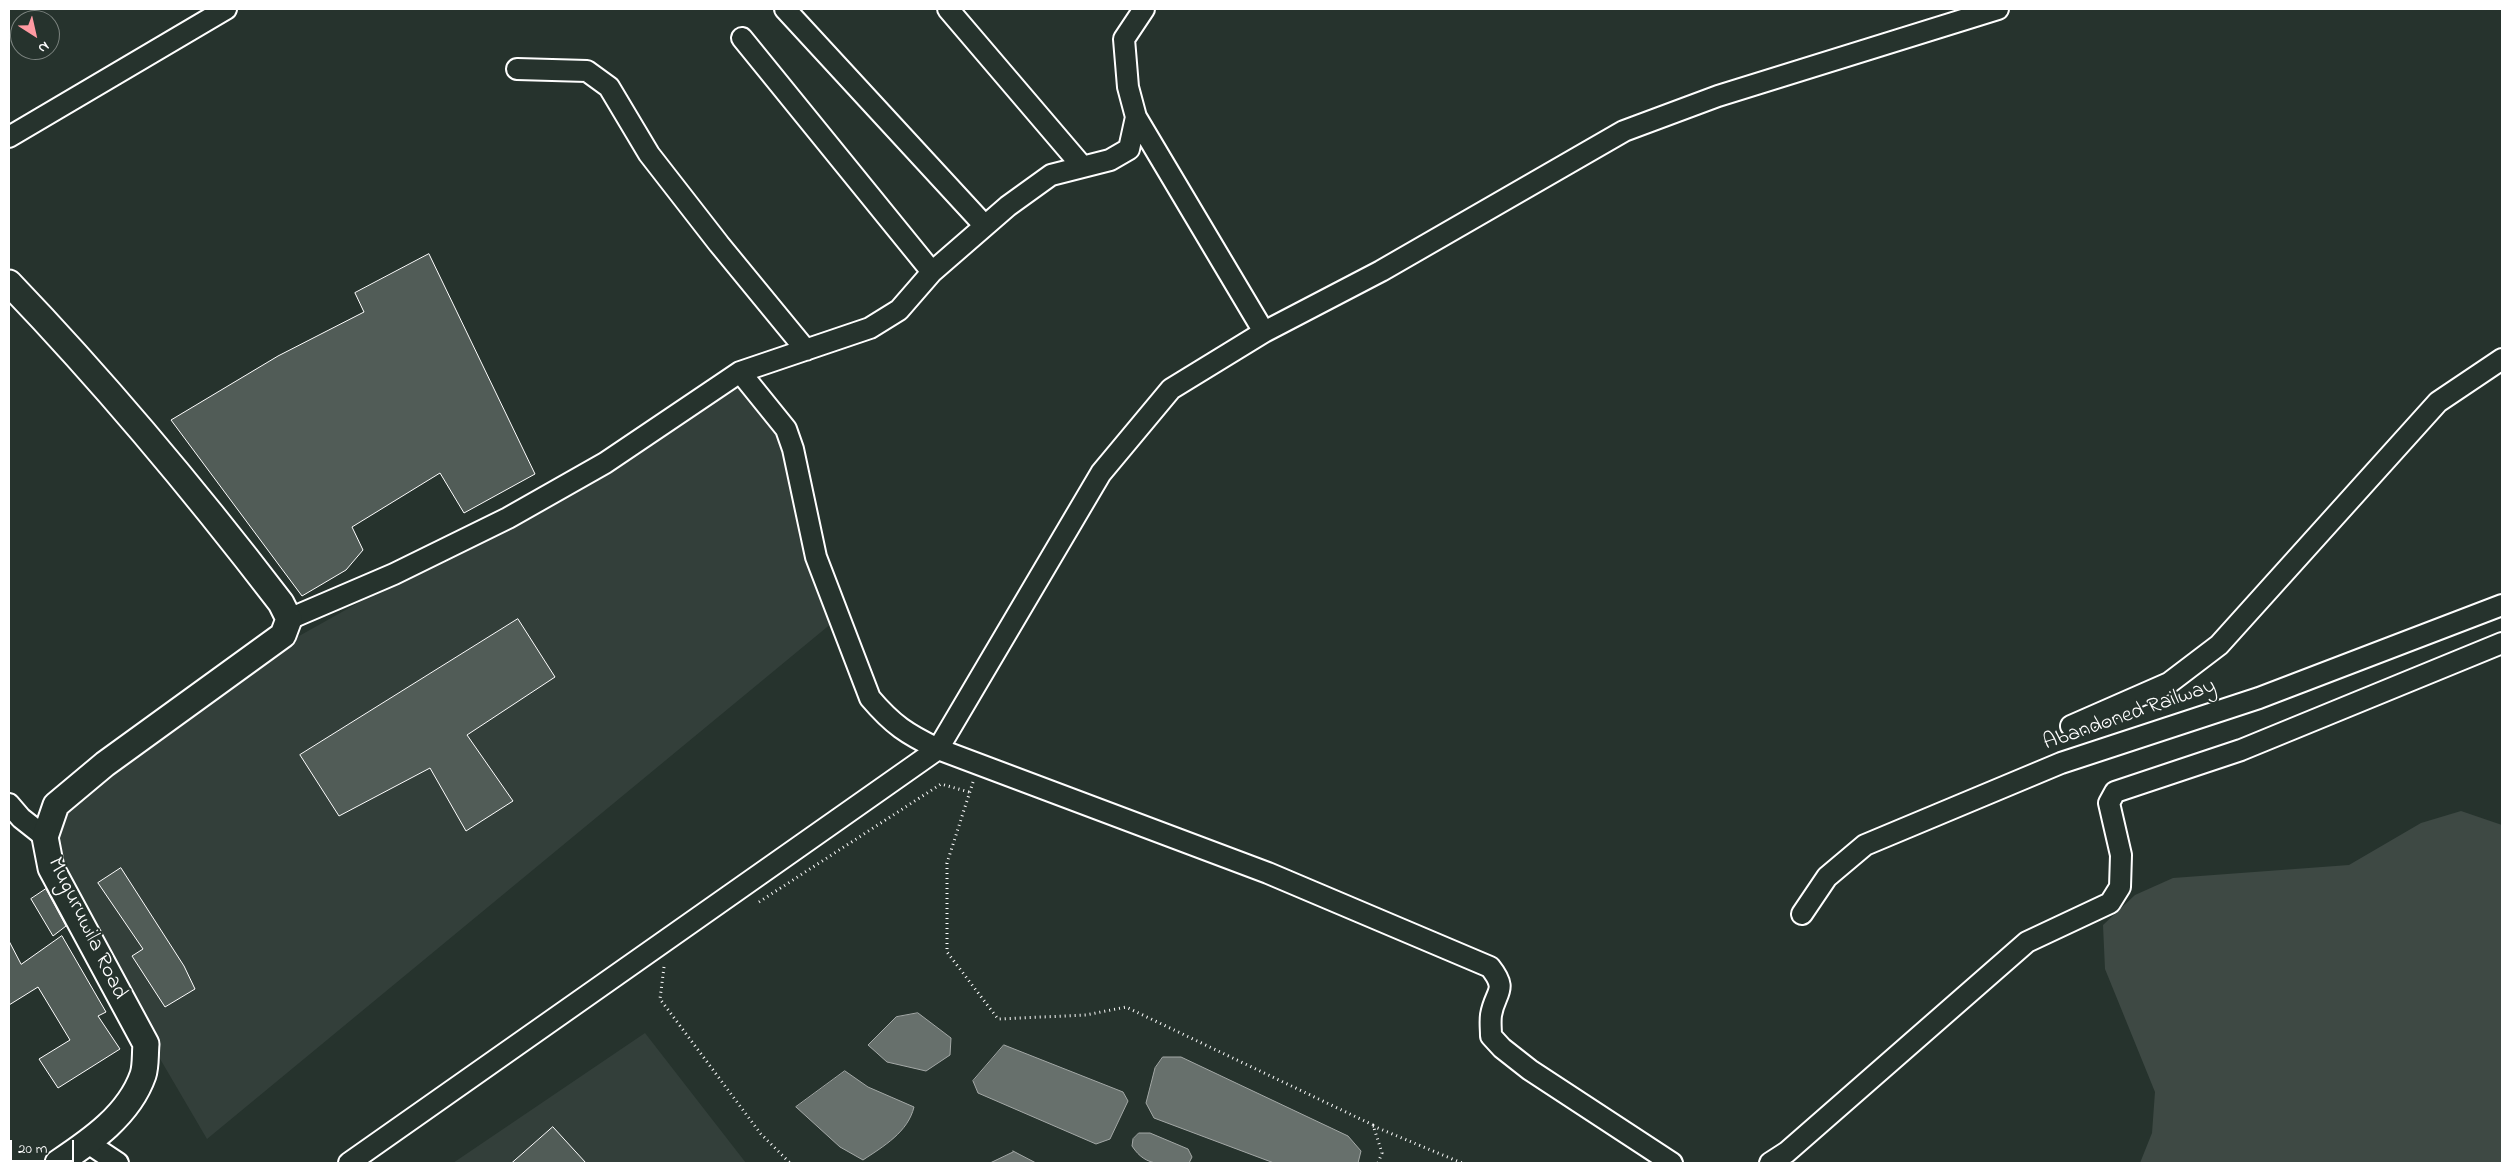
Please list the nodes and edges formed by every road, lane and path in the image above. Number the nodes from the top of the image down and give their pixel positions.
1 (226, 9) edge
2 (785, 9) edge
3 (948, 9) edge
4 (1144, 9) edge
5 (1998, 9) edge
6 (742, 38) dead end
7 (517, 69) dead end
8 (1136, 117) junction
9 (9, 137) edge
10 (1082, 166) junction
11 (985, 226) junction
12 (932, 272) junction
13 (9, 283) edge
14 (1264, 332) junction
15 (806, 350) junction
16 (2502, 359) edge
17 (740, 372) junction
18 (2502, 604) edge
19 (289, 619) junction
20 (2502, 642) edge
21 (2071, 726) dead end
22 (938, 749) junction
23 (979, 765) junction
24 (969, 792) junction
25 (9, 804) edge
26 (45, 837) junction
27 (757, 904) dead end
28 (1802, 914) dead end
29 (665, 964) dead end
30 (1372, 1125) junction
31 (88, 1144) junction
32 (58, 1163) edge
33 (118, 1163) edge
34 (349, 1163) edge
35 (790, 1163) edge
36 (1378, 1163) edge
37 (1462, 1163) edge
38 (1672, 1163) edge
39 (1770, 1163) edge

1 - 9 street
2 - 11 street
3 - 10 street
4 - 8 street
5 - 14 street
6 - 12 street
7 - 15 street
8 - 10 street
8 - 14 street
10 - 11 street
11 - 12 street
12 - 15 street
13 - 19 street
14 - 22 street
15 - 17 street
16 - 21 street
17 - 19 street
17 - 22 street
18 - 28 street, Abandoned Railway
19 - 26 street, Muguruwila Road
20 - 39 street
22 - 23 street
22 - 34 street
23 - 24 path
23 - 38 street
24 - 27 path
24 - 30 path
25 - 26 street
26 - 31 street, Muguruwila Road
29 - 35 path
30 - 36 path
30 - 37 path
31 - 32 street, Muguruwila Road
31 - 33 street

